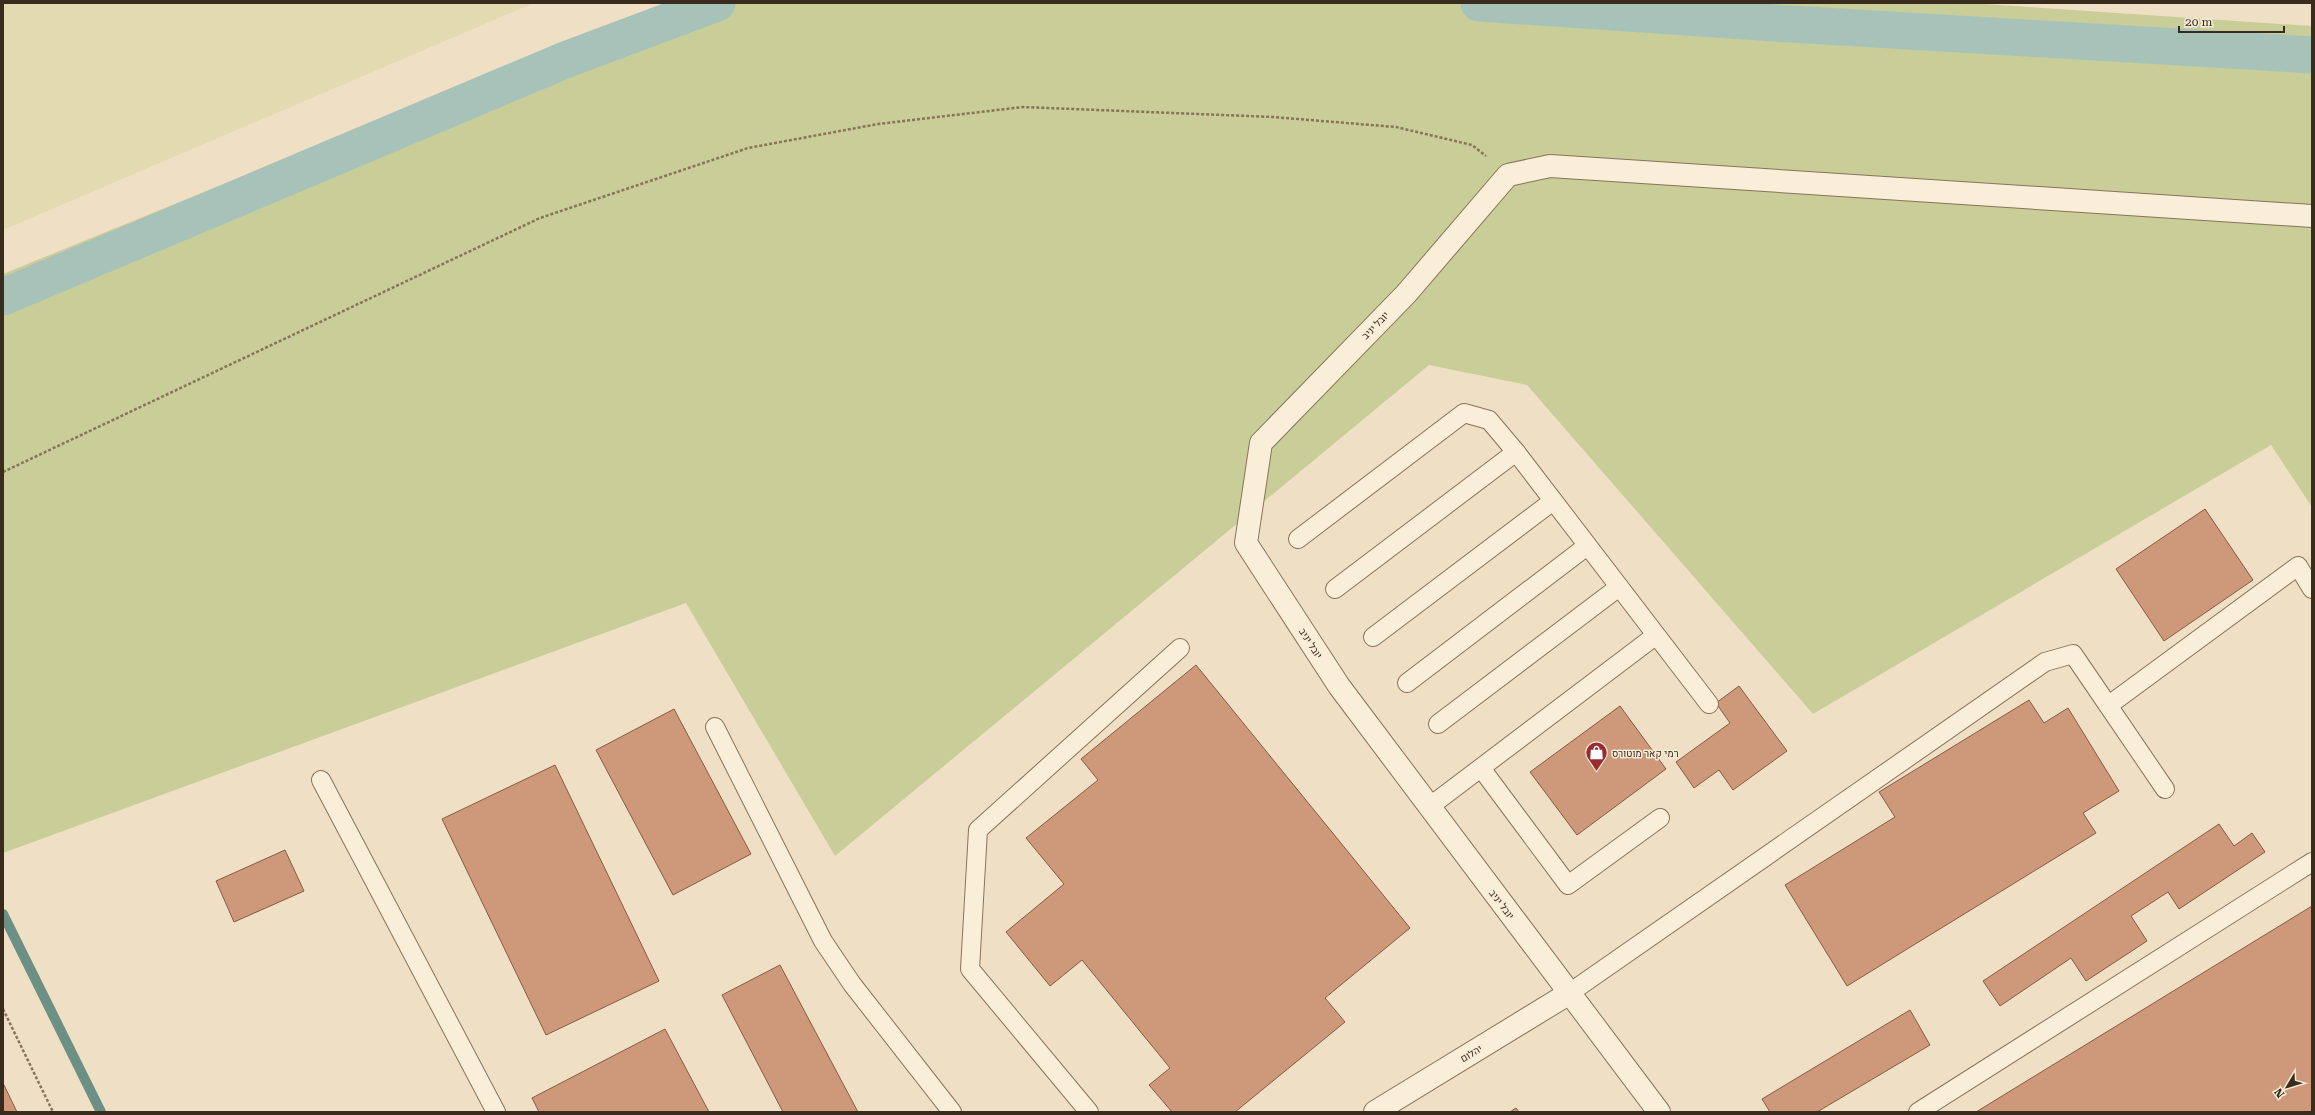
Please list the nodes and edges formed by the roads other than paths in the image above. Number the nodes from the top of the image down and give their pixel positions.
1 (2312, 216) edge
2 (1516, 452) junction
3 (1553, 501) junction
4 (1298, 539) dead end
5 (1587, 546) junction
6 (1619, 587) junction
7 (1335, 588) dead end
8 (2312, 589) edge
9 (1655, 636) junction
10 (1372, 637) dead end
11 (1180, 648) dead end
12 (1406, 683) dead end
13 (1709, 704) dead end
14 (2109, 705) junction
15 (1438, 724) dead end
16 (715, 727) dead end
17 (1481, 768) junction
18 (321, 780) dead end
19 (2165, 790) dead end
20 (1429, 806) junction
21 (1660, 818) dead end
22 (2312, 862) edge
23 (1568, 994) junction
24 (496, 1112) edge
25 (952, 1112) edge
26 (1089, 1112) edge
27 (1375, 1112) edge
28 (1659, 1112) edge
29 (1918, 1112) edge

1 - 20 street, יובל יניב
2 - 3 lane
2 - 4 lane
2 - 7 lane
3 - 5 lane
3 - 10 lane
5 - 6 lane
5 - 12 lane
6 - 9 lane
6 - 15 lane
8 - 14 lane
9 - 13 lane
9 - 17 lane
11 - 26 lane
14 - 19 lane
14 - 23 lane
16 - 25 lane
17 - 20 lane
17 - 21 lane
18 - 24 lane
20 - 23 street, יובל יניב
22 - 29 lane
23 - 27 street, יהלום
23 - 28 street, יובל יניב

